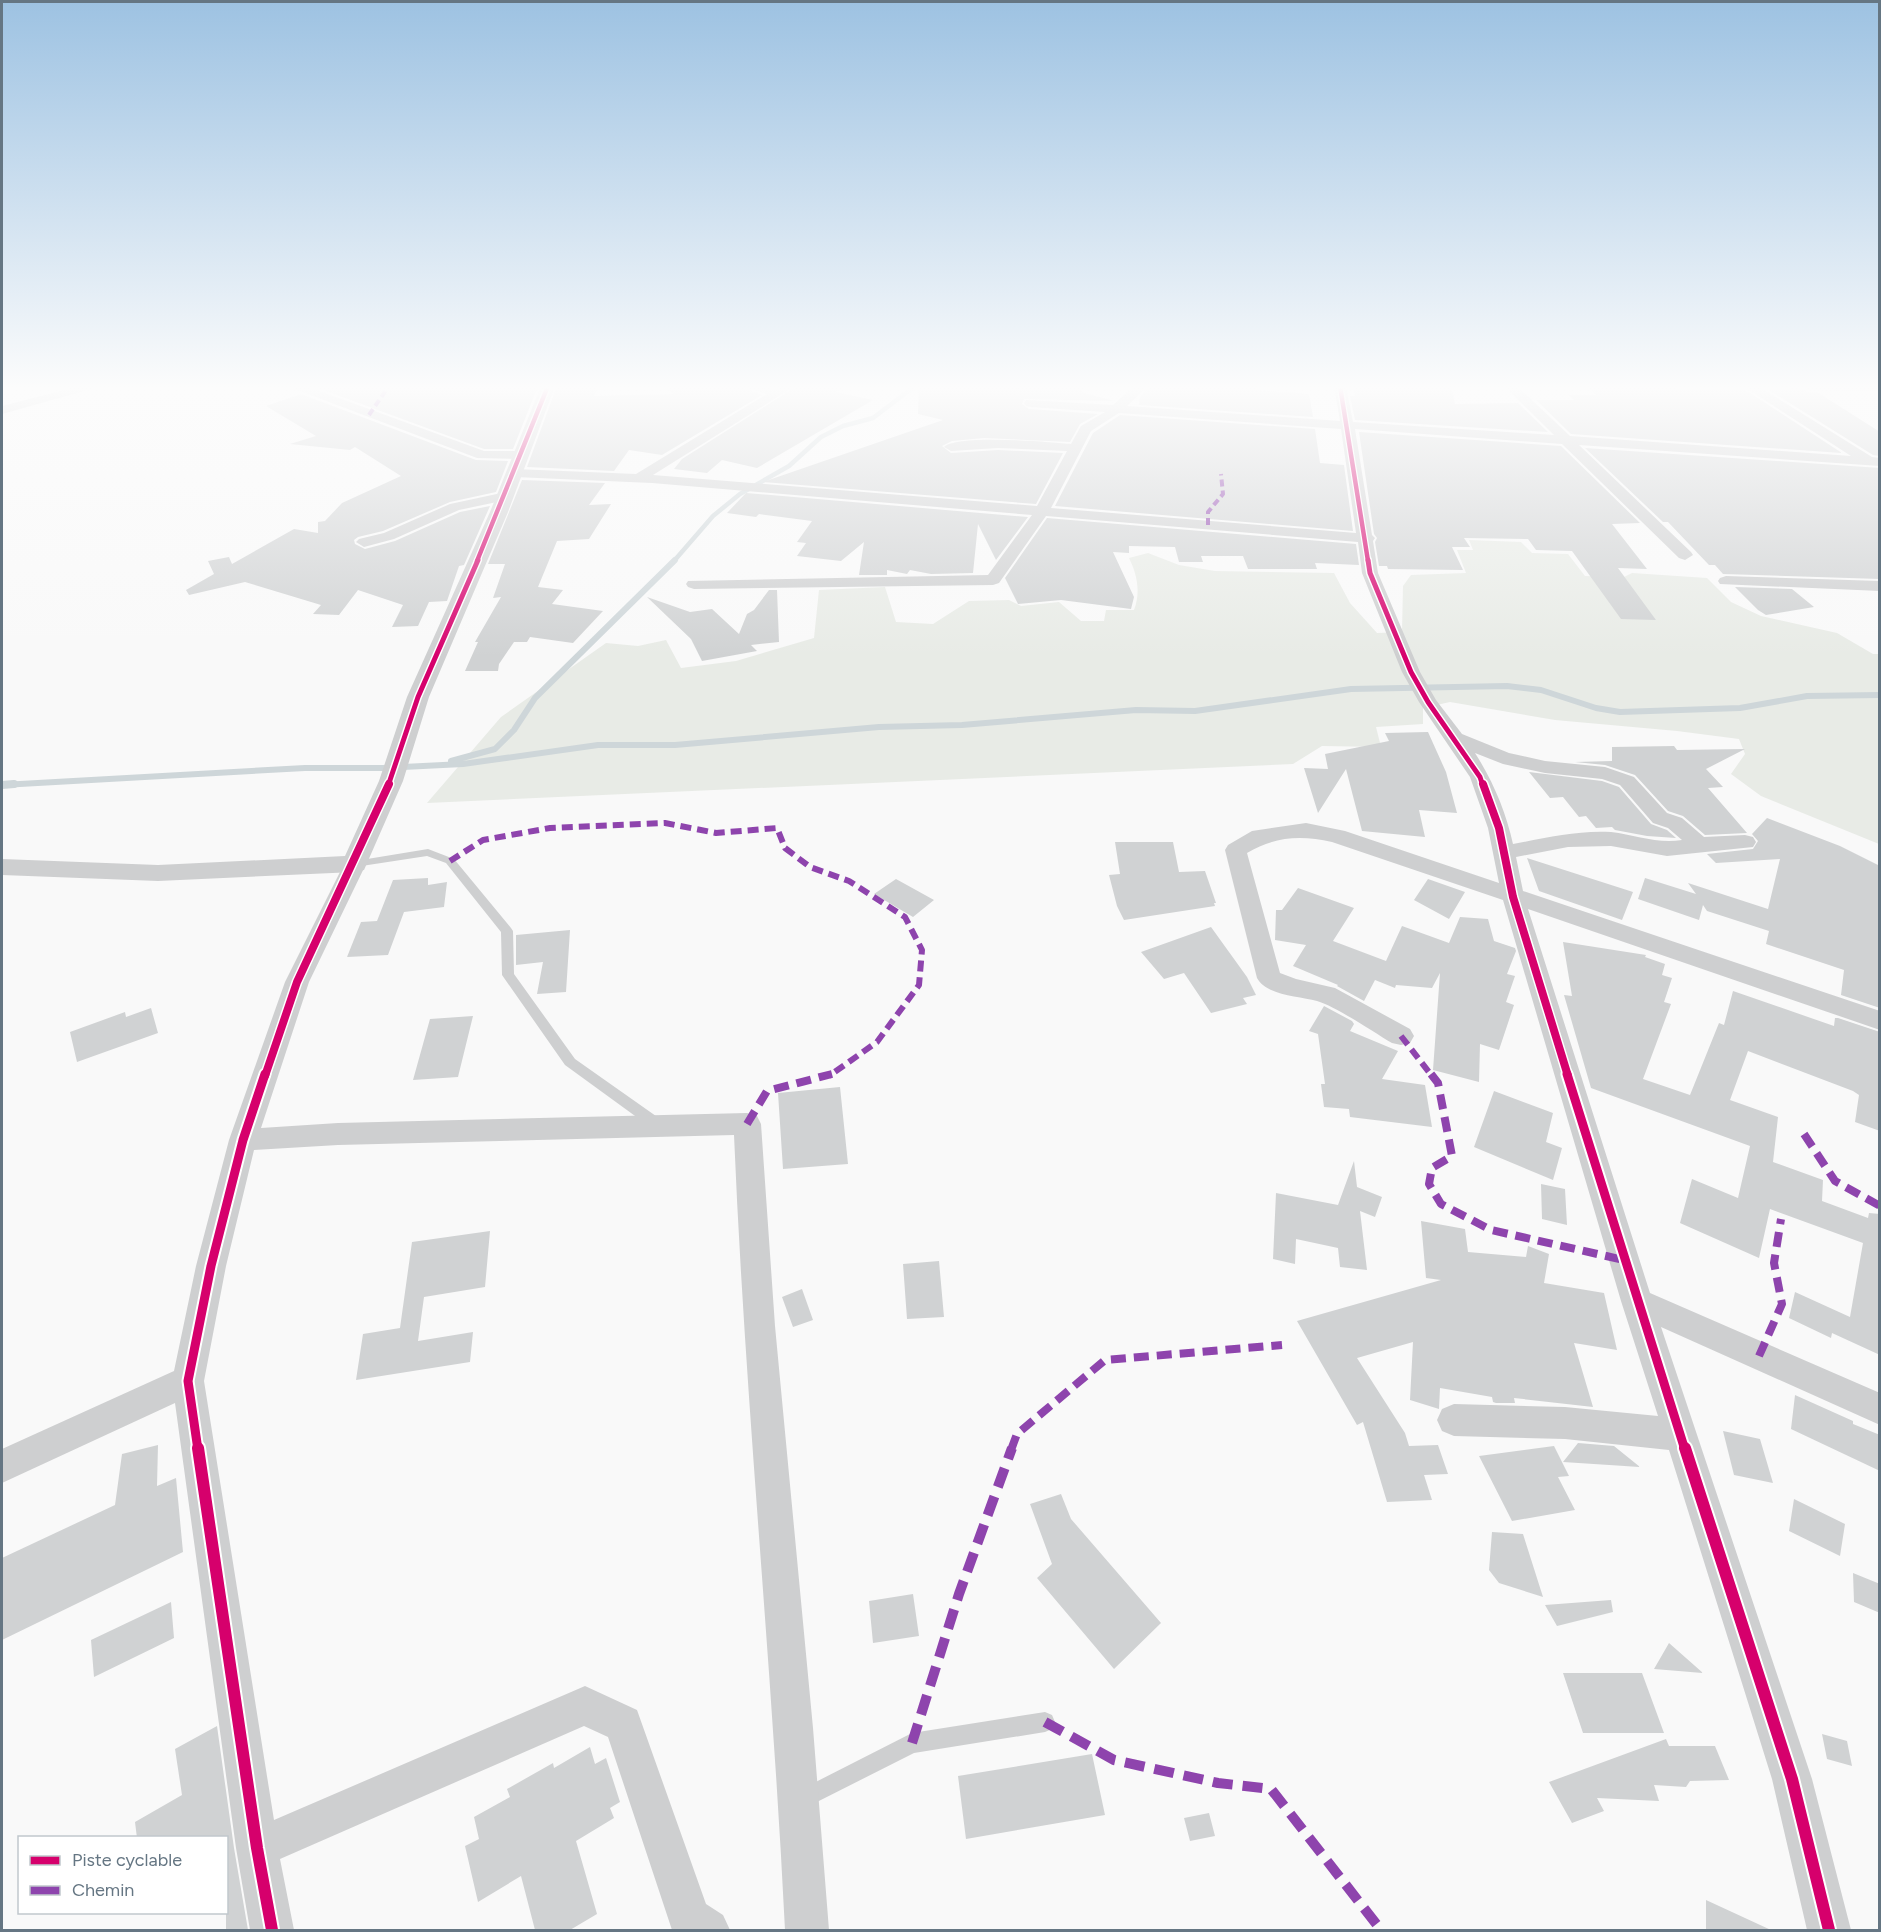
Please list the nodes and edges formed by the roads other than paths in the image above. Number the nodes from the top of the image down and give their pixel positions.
1 (514, 476) edge
2 (594, 476) edge
3 (643, 476) edge
4 (1061, 476) edge
5 (1356, 476) edge
6 (1601, 476) edge
7 (640, 478) junction
8 (506, 496) junction
9 (1042, 511) junction
10 (1366, 538) junction
11 (364, 542) dead end
12 (1685, 555) dead end
13 (1726, 581) dead end
14 (694, 584) dead end
15 (1880, 586) edge
16 (1455, 738) junction
17 (1745, 842) dead end
18 (1699, 844) junction
19 (1504, 854) junction
20 (355, 864) junction
21 (2, 867) edge
22 (1513, 897) junction
23 (1880, 1021) edge
24 (1401, 1036) dead end
25 (659, 1126) junction
26 (243, 1140) junction
27 (1636, 1301) junction
28 (188, 1380) junction
29 (1880, 1409) edge
30 (1454, 1420) dead end
31 (1680, 1435) junction
32 (2, 1466) edge
33 (1045, 1722) dead end
34 (801, 1800) junction
35 (257, 1848) junction
36 (272, 1930) edge
37 (708, 1930) edge
38 (807, 1930) edge
39 (1829, 1930) edge

1 - 8 street
2 - 7 street
3 - 7 street
4 - 9 street
5 - 10 street
6 - 12 street
7 - 9 street
8 - 11 street
8 - 20 street
9 - 10 street
9 - 14 street
10 - 16 street
13 - 15 street
16 - 18 street
16 - 19 street
17 - 18 street
18 - 19 street
19 - 22 street
20 - 21 street
20 - 25 lane
20 - 26 street
22 - 23 street
22 - 24 street
22 - 27 street
25 - 26 street
25 - 34 street
26 - 28 street
27 - 29 street
27 - 31 street
28 - 32 street
28 - 35 street
30 - 31 street
31 - 39 street
33 - 34 lane
34 - 38 street
35 - 36 street
35 - 37 street

